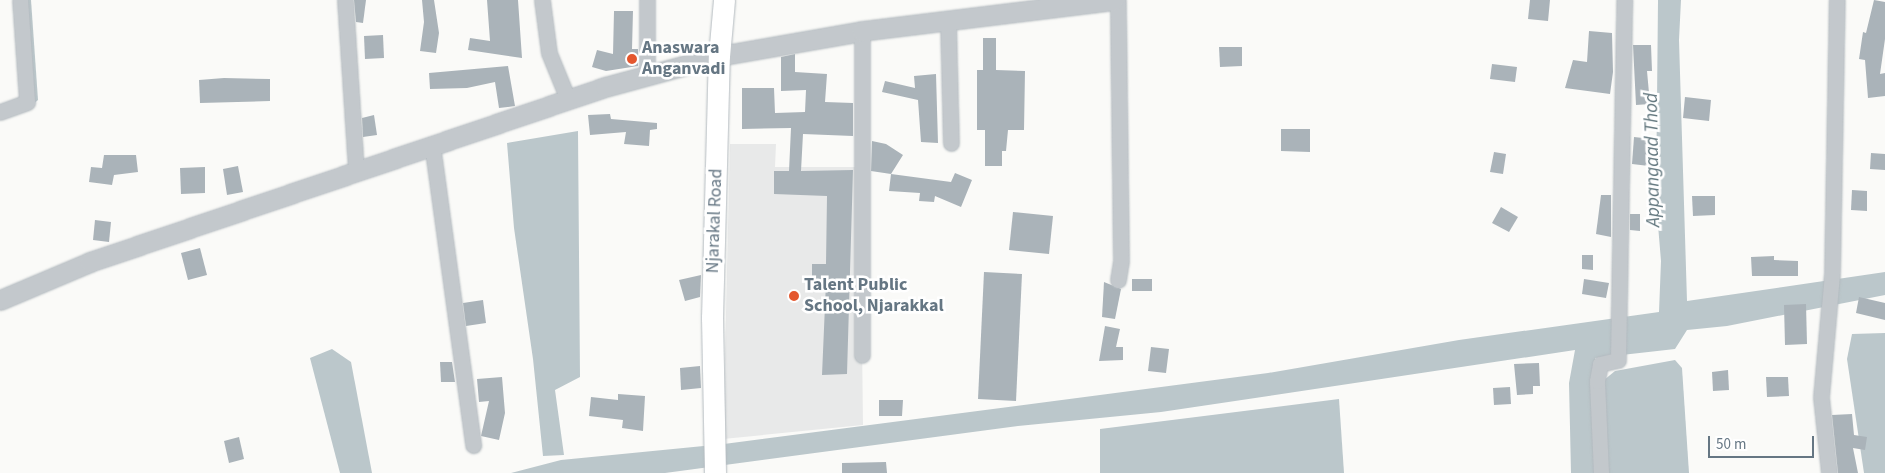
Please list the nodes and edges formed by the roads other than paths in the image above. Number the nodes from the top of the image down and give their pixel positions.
1 (20, 0) edge
2 (345, 0) edge
3 (542, 0) edge
4 (647, 0) edge
5 (724, 0) edge
6 (1113, 0) edge
7 (1118, 0) edge
8 (1624, 0) edge
9 (1838, 0) edge
10 (1088, 2) edge
11 (1014, 5) edge
12 (948, 22) junction
13 (862, 32) junction
14 (719, 56) junction
15 (647, 77) junction
16 (567, 97) junction
17 (0, 112) edge
18 (951, 143) dead end
19 (432, 144) junction
20 (356, 169) junction
21 (1118, 280) dead end
22 (0, 300) edge
23 (862, 355) dead end
24 (473, 445) dead end
25 (715, 473) edge
26 (1601, 473) edge
27 (1829, 473) edge

1 - 17 street
2 - 20 street
3 - 16 street
4 - 15 street
5 - 14 main road, Njarakal Road
6 - 10 street
7 - 21 street
8 - 26 street
9 - 27 street
10 - 11 street
11 - 12 street
12 - 13 street
12 - 18 street
13 - 14 street
13 - 23 street
14 - 15 street
14 - 25 main road, Njarakal Road
15 - 16 street
16 - 19 street
19 - 20 street
19 - 24 street
20 - 22 street

